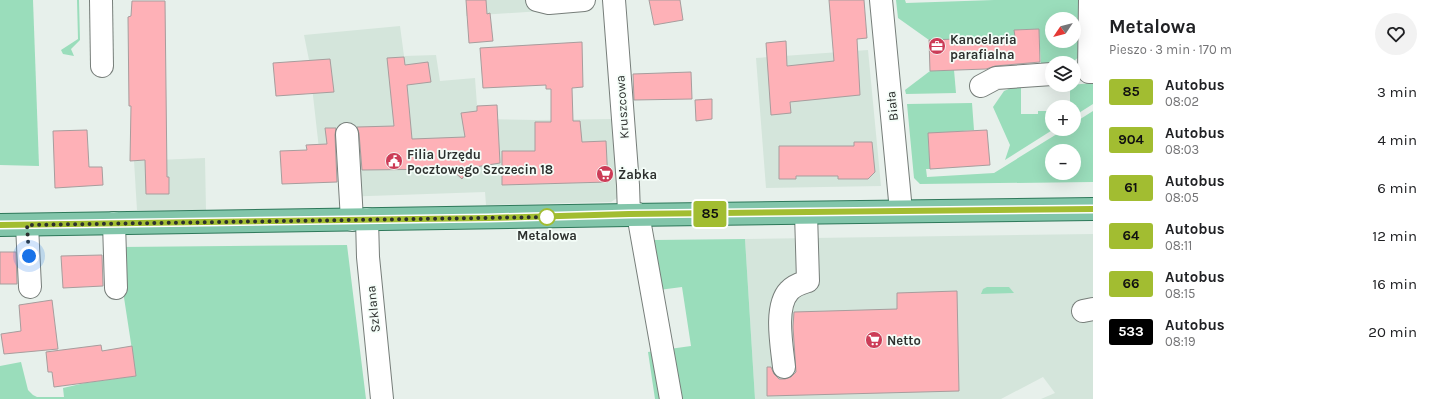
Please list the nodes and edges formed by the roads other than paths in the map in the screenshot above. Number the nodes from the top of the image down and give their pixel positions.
1 (101, 0) edge
2 (537, 0) edge
3 (584, 0) edge
4 (614, 0) edge
5 (881, 0) edge
6 (1090, 0) edge
7 (102, 66) dead end
8 (1085, 72) edge
9 (1045, 74) edge
10 (981, 86) dead end
11 (347, 134) dead end
12 (1093, 209) edge
13 (901, 211) junction
14 (806, 212) junction
15 (633, 214) junction
16 (359, 220) junction
17 (114, 224) junction
18 (0, 225) edge
19 (27, 225) junction
20 (30, 287) dead end
21 (116, 288) dead end
22 (784, 367) dead end
23 (382, 399) edge
24 (671, 399) edge

1 - 7 street
2 - 3 street
4 - 15 street, Kruszcowa
5 - 13 street, Biała
6 - 8 street
9 - 10 street
11 - 16 street, Szklana
12 - 13 main road
13 - 14 main road
14 - 15 main road
14 - 22 street
15 - 16 main road
15 - 24 street, Kruszcowa
16 - 17 main road
16 - 23 street, Szklana
17 - 19 main road
17 - 21 street
18 - 19 main road
19 - 20 street

